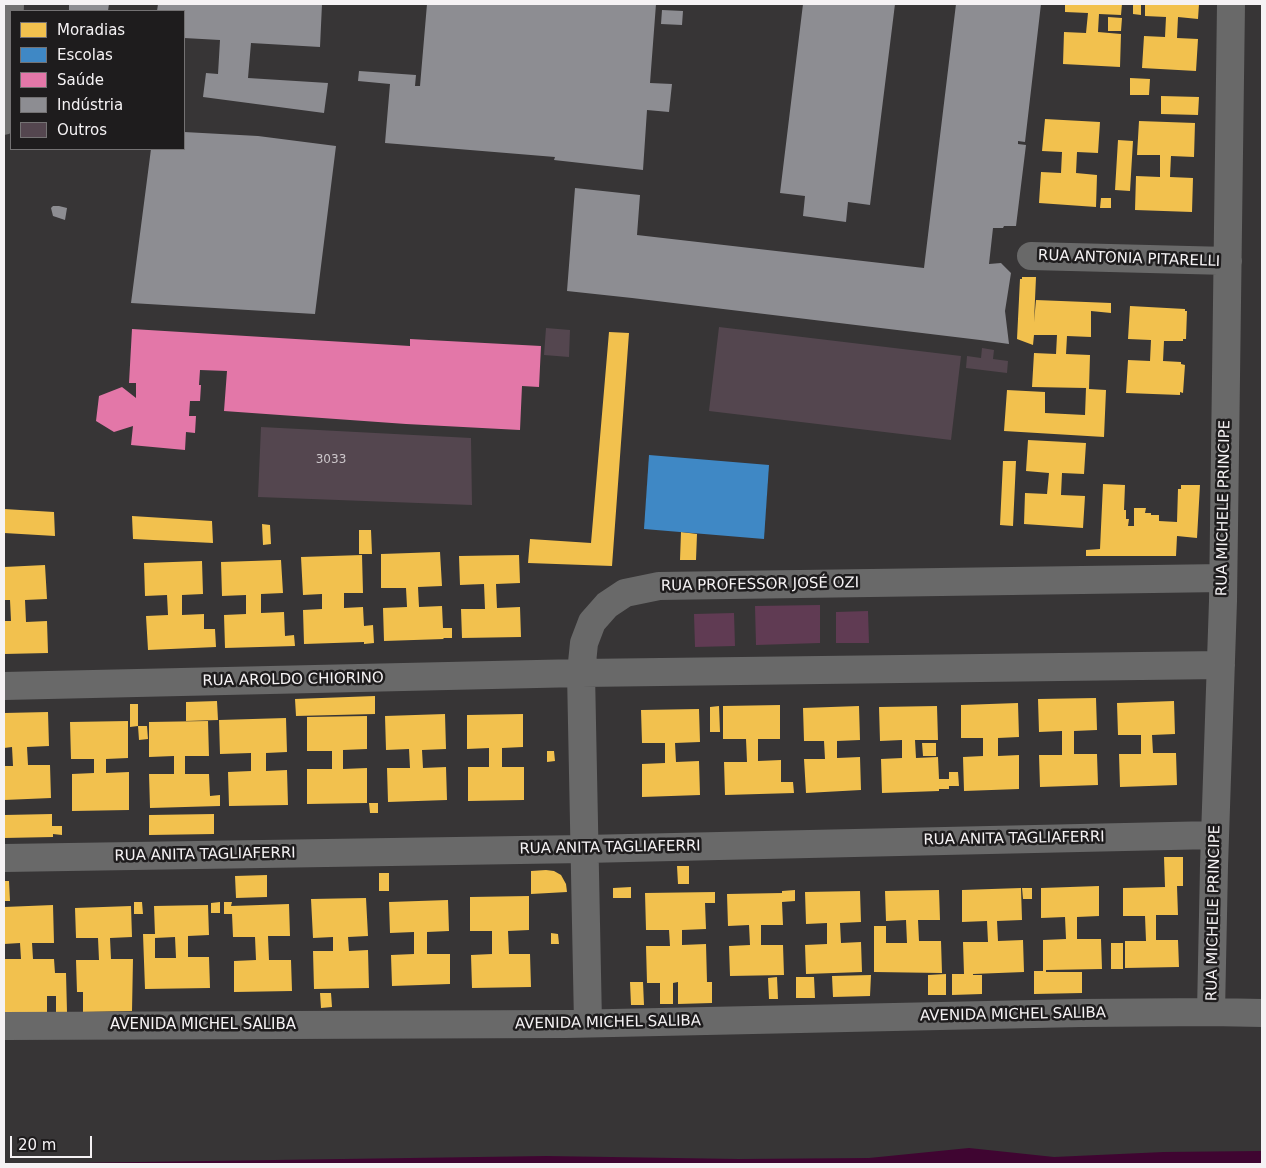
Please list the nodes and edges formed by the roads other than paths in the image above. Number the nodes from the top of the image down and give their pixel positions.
1 (10, 4) edge
2 (1231, 4) edge
3 (4, 121) edge
4 (1030, 256) dead end
5 (1228, 261) junction
6 (1223, 578) junction
7 (1221, 665) junction
8 (581, 673) junction
9 (4, 686) edge
10 (1215, 835) junction
11 (584, 849) junction
12 (4, 858) edge
13 (1212, 1012) junction
14 (1262, 1013) edge
15 (588, 1023) junction
16 (4, 1026) edge

1 - 3 main road
2 - 5 street, RUA MICHELE PRINCIPE
4 - 5 street, RUA ANTONIA PITARELLI
5 - 6 street, RUA MICHELE PRINCIPE
6 - 7 street, RUA MICHELE PRINCIPE
6 - 8 street, RUA PROFESSOR JOSÉ OZI
7 - 8 street, RUA AROLDO CHIORINO
7 - 10 street, RUA MICHELE PRINCIPE
8 - 9 street, RUA AROLDO CHIORINO
8 - 11 street, RUA PROFESSOR JOSÉ OZI
10 - 11 street, RUA ANITA TAGLIAFERRI
10 - 13 street, RUA MICHELE PRINCIPE
11 - 12 street, RUA ANITA TAGLIAFERRI
11 - 15 street, RUA PROFESSOR JOSÉ OZI
13 - 14 street, AVENIDA MICHEL SALIBA
13 - 15 street, AVENIDA MICHEL SALIBA
15 - 16 street, AVENIDA MICHEL SALIBA

